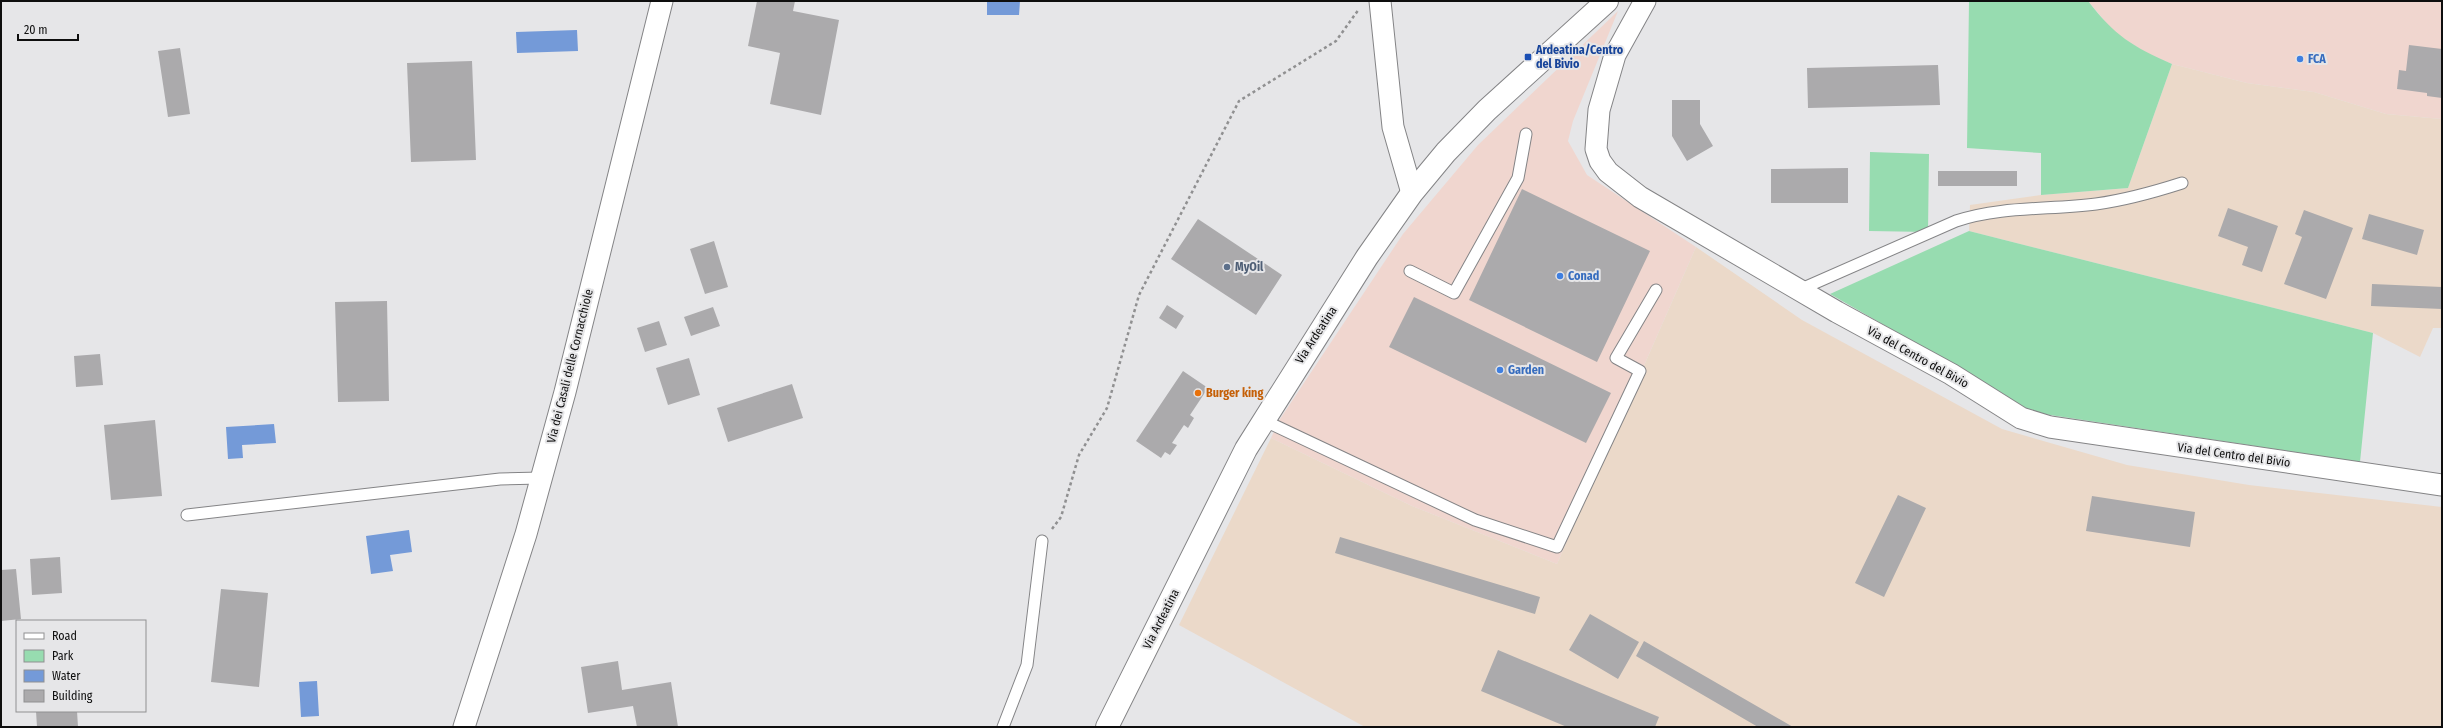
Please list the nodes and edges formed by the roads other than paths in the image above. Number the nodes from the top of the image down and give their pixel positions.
1 (662, 1) edge
2 (1606, 1) edge
3 (1645, 1) edge
4 (1371, 4) edge
5 (1526, 134) dead end
6 (2182, 183) dead end
7 (1412, 193) junction
8 (1410, 271) dead end
9 (1656, 290) dead end
10 (1799, 290) junction
11 (1263, 420) junction
12 (541, 478) junction
13 (2442, 485) edge
14 (187, 515) dead end
15 (1042, 541) road end
16 (464, 727) edge
17 (1003, 727) edge
18 (1107, 727) edge

1 - 12 street, Via dei Casali delle Cornacchiole
2 - 7 main road, Via Ardeatina
3 - 10 street, Via del Centro del Bivio
4 - 7 street
5 - 8 lane
6 - 10 lane
7 - 11 main road, Via Ardeatina
9 - 11 lane
10 - 13 street, Via del Centro del Bivio
11 - 18 main road, Via Ardeatina
12 - 14 lane
12 - 16 street, Via dei Casali delle Cornacchiole
15 - 17 lane

